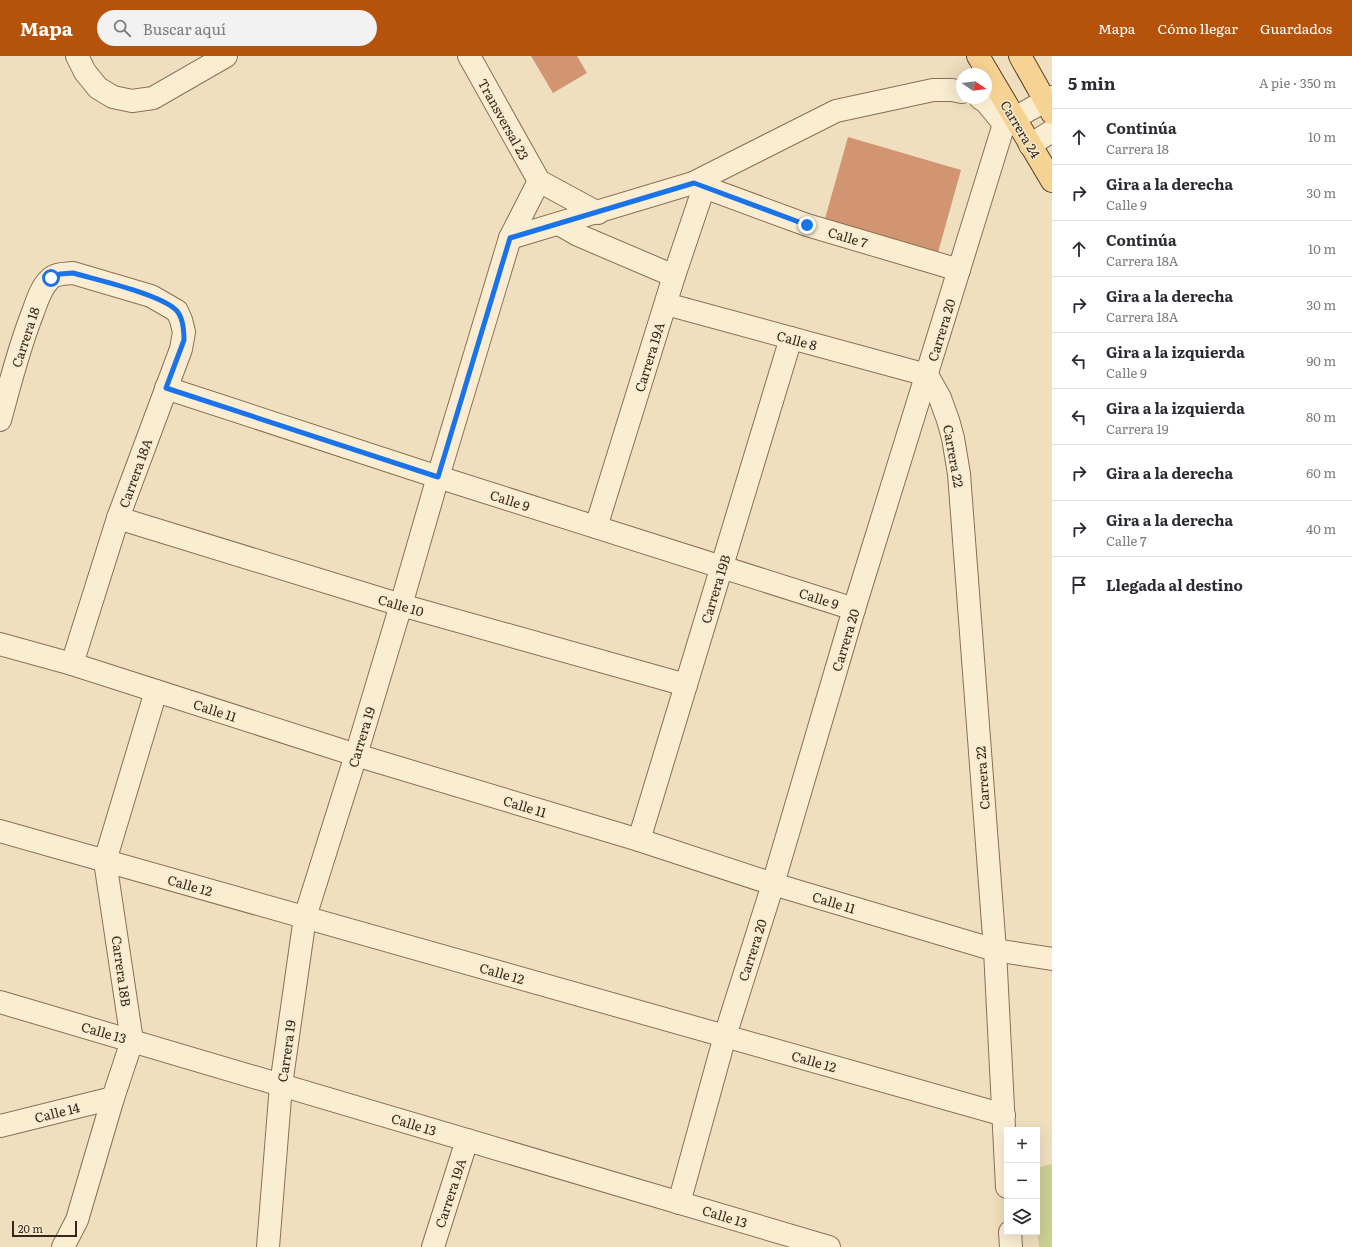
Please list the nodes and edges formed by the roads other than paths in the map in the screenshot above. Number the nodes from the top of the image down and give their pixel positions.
1 (77, 56) edge
2 (226, 56) edge
3 (469, 56) edge
4 (978, 56) edge
5 (1020, 56) edge
6 (956, 91) edge
7 (1050, 103) edge
8 (988, 104) edge
9 (1009, 121) junction
10 (1052, 131) edge
11 (1030, 145) junction
12 (539, 181) junction
13 (1052, 181) edge
14 (699, 185) junction
15 (598, 213) junction
16 (558, 224) junction
17 (510, 238) junction
18 (959, 270) junction
19 (674, 276) junction
20 (151, 296) joint
21 (666, 304) junction
22 (791, 338) junction
23 (927, 375) junction
24 (166, 388) junction
25 (0, 420) edge
26 (438, 477) junction
27 (118, 518) junction
28 (596, 527) junction
29 (722, 567) junction
30 (401, 605) junction
31 (854, 609) junction
32 (0, 644) edge
33 (72, 664) junction
34 (686, 685) junction
35 (156, 691) junction
36 (356, 755) junction
37 (0, 831) edge
38 (639, 840) junction
39 (105, 861) junction
40 (773, 884) junction
41 (305, 917) junction
42 (995, 950) junction
43 (1052, 959) edge
44 (0, 1002) edge
45 (725, 1036) junction
46 (132, 1041) junction
47 (281, 1085) junction
48 (113, 1098) junction
49 (1004, 1115) junction
50 (0, 1126) edge
51 (467, 1140) junction
52 (1006, 1163) edge
53 (679, 1202) junction
54 (1010, 1235) edge
55 (63, 1247) edge
56 (268, 1247) edge
57 (433, 1247) edge
58 (829, 1247) edge
59 (1011, 1247) edge

1 - 2 street
3 - 12 street, Transversal 23
4 - 9 main road, Carrera 24
5 - 7 main road
6 - 14 street
7 - 9 street
8 - 9 street
9 - 11 main road, Carrera 24
9 - 18 street, Carrera 20
10 - 11 street
11 - 13 main road, Carrera 24
12 - 15 street
12 - 17 street
14 - 15 street
14 - 18 street, Calle 7
14 - 19 street, Carrera 19A
15 - 16 street
16 - 17 street
16 - 19 street
17 - 26 street, Carrera 19
18 - 23 street, Carrera 20
19 - 21 street, Carrera 19A
20 - 24 street, Carrera 18A
20 - 25 street, Carrera 18
21 - 22 street, Calle 8
21 - 28 street, Carrera 19A
22 - 23 street, Calle 8
22 - 29 street, Carrera 19B
23 - 31 street, Carrera 20
23 - 42 street, Carrera 22
24 - 26 street, Calle 9
24 - 27 street, Carrera 18A
26 - 28 street, Calle 9
26 - 30 street, Carrera 19
27 - 30 street, Calle 10
27 - 33 street, Carrera 18A
28 - 29 street, Calle 9
29 - 31 street, Calle 9
29 - 34 street, Carrera 19B
30 - 34 street, Calle 10
30 - 36 street, Carrera 19
31 - 40 street, Carrera 20
32 - 33 street, Calle 11
33 - 35 street, Calle 11
34 - 38 street, Carrera 19B
35 - 36 street, Calle 11
35 - 39 street, Carrera 18B
36 - 38 street, Calle 11
36 - 41 street, Carrera 19
37 - 39 street, Calle 12
38 - 40 street, Calle 11
39 - 41 street, Calle 12
39 - 46 street, Carrera 18B
40 - 42 street, Calle 11
40 - 45 street, Carrera 20
41 - 45 street, Calle 12
41 - 47 street, Carrera 19
42 - 43 street, Calle 11
42 - 49 street, Carrera 22
44 - 46 street, Calle 13
45 - 49 street, Calle 12
45 - 53 street, Carrera 20
46 - 47 street, Calle 13
46 - 48 street, Carrera 18B
47 - 51 street, Calle 13
47 - 56 street, Carrera 19
48 - 50 street, Calle 14
48 - 55 street, Carrera 18B
49 - 52 street, Carrera 22
51 - 53 street, Calle 13
51 - 57 street, Carrera 19A
53 - 58 street, Calle 13
54 - 59 street

